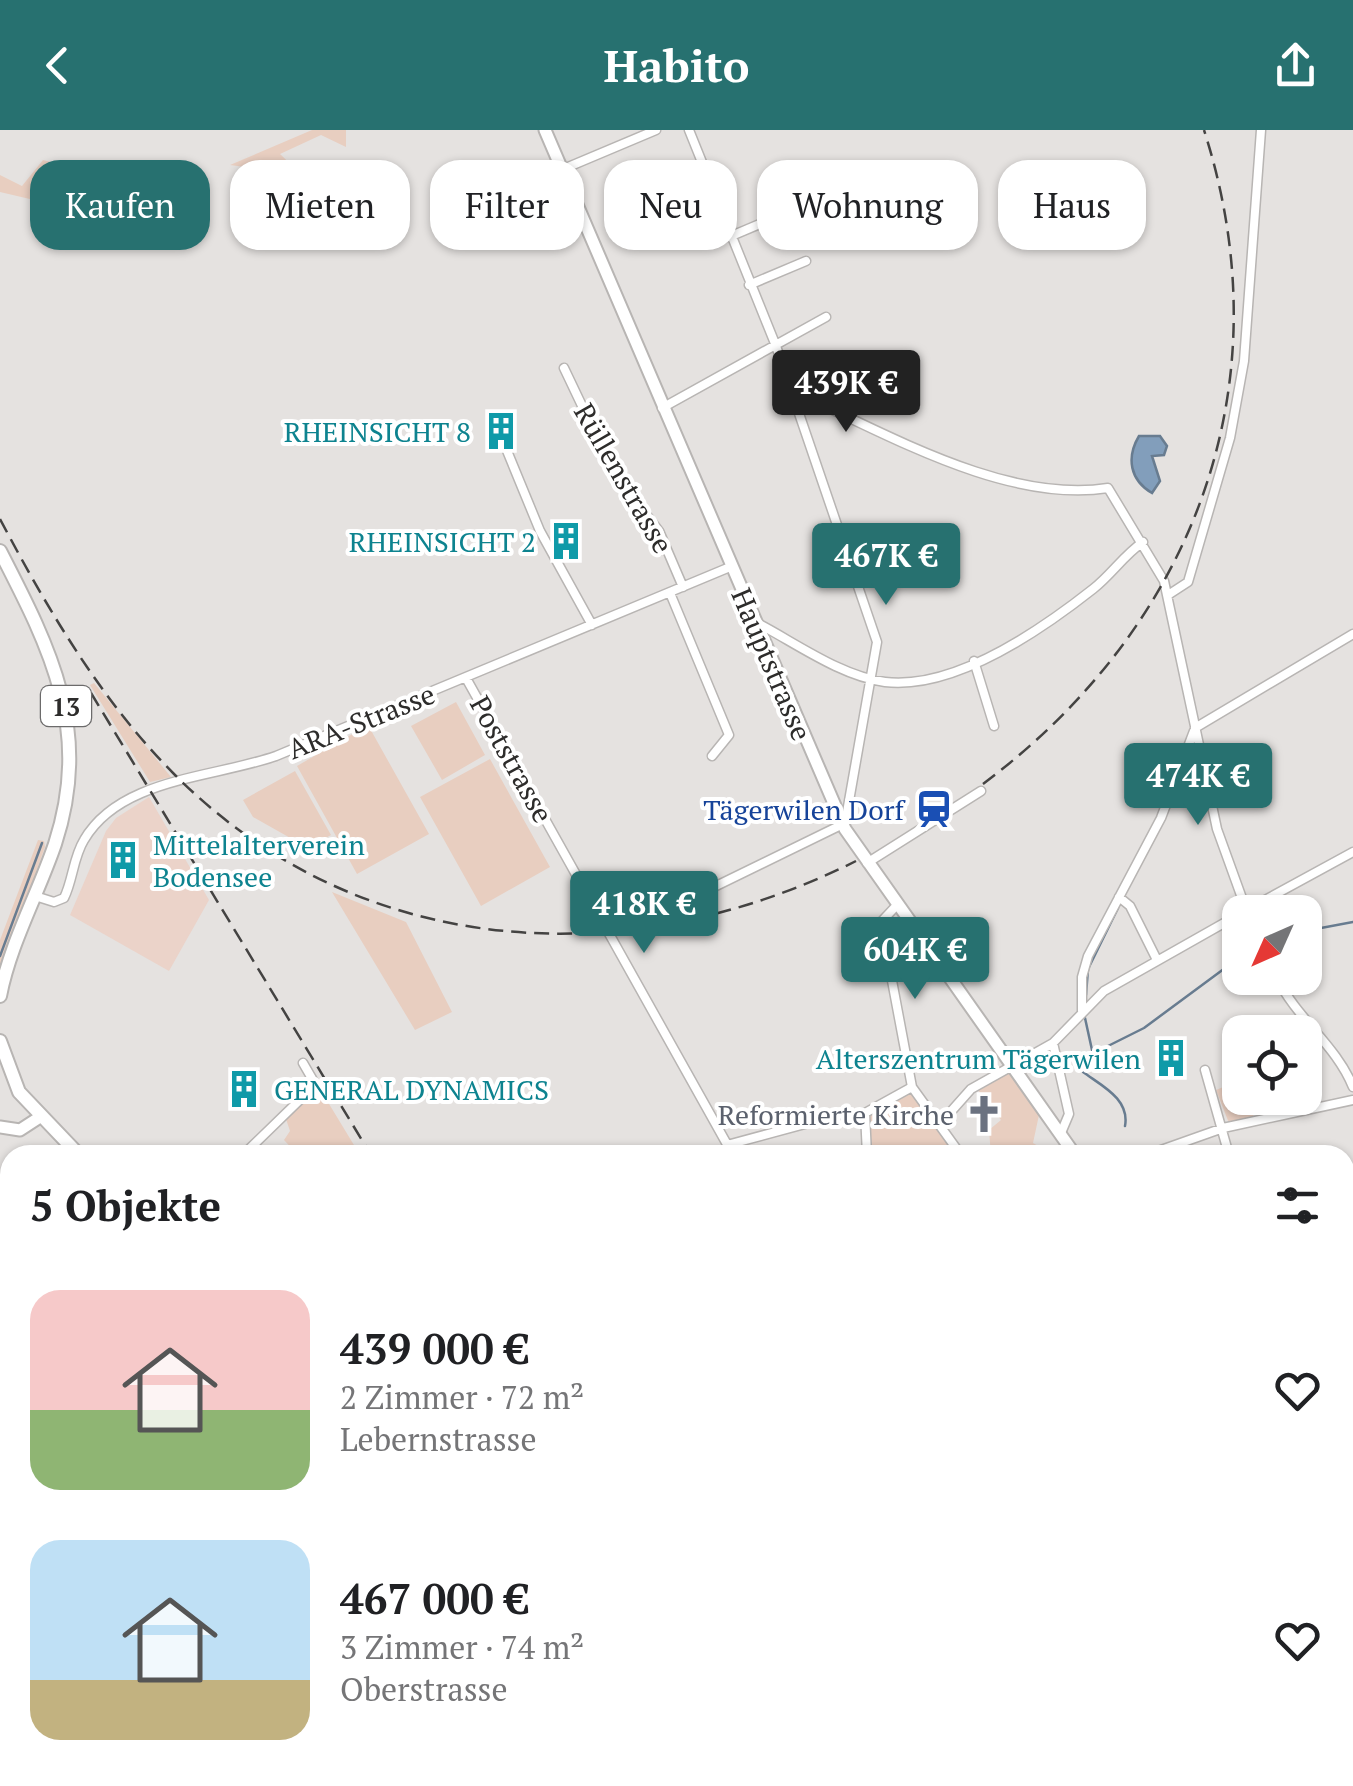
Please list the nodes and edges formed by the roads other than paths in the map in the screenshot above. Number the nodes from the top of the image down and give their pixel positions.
1 (545, 130) edge
2 (656, 130) edge
3 (689, 130) edge
4 (1261, 130) edge
5 (557, 160) edge
6 (584, 160) edge
7 (700, 160) edge
8 (584, 224) edge
9 (734, 250) edge
10 (806, 260) dead end
11 (749, 285) junction
12 (826, 316) dead end
13 (776, 346) junction
14 (564, 368) dead end
15 (792, 391) junction
16 (662, 408) junction
17 (503, 441) tunnel mouth
18 (1143, 542) junction
19 (0, 550) edge
20 (730, 567) junction
21 (683, 588) junction
22 (670, 593) junction
23 (1168, 595) junction
24 (754, 621) junction
25 (592, 625) junction
26 (1353, 634) edge
27 (974, 662) junction
28 (466, 678) junction
29 (874, 679) junction
30 (994, 726) dead end
31 (1195, 728) junction
32 (712, 756) dead end
33 (981, 791) dead end
34 (842, 822) junction
35 (1353, 852) edge
36 (866, 863) junction
37 (1239, 895) edge
38 (1275, 895) edge
39 (36, 896) junction
40 (1119, 897) junction
41 (896, 906) junction
42 (671, 908) dead end
43 (1222, 924) edge
44 (1156, 958) junction
45 (1286, 995) edge
46 (0, 996) edge
47 (1082, 1011) junction
48 (0, 1041) edge
49 (1052, 1043) junction
50 (303, 1064) dead end
51 (1014, 1068) junction
52 (1205, 1070) dead end
53 (912, 1087) junction
54 (1353, 1088) edge
55 (1353, 1100) edge
56 (865, 1113) junction
57 (40, 1117) junction
58 (939, 1125) junction
59 (0, 1127) edge
60 (1224, 1128) junction
61 (1060, 1133) junction
62 (727, 1144) joint
63 (69, 1145) edge
64 (253, 1145) edge
65 (867, 1145) edge
66 (954, 1145) edge
67 (1067, 1145) edge
68 (1176, 1145) edge
69 (1228, 1145) edge

1 - 5 street, Hauptstrasse
2 - 6 street
3 - 7 street
4 - 23 street
8 - 16 street, Hauptstrasse
9 - 11 street
10 - 11 street
11 - 13 street
12 - 13 street
13 - 15 street
13 - 16 street
14 - 21 street, Rüllenstrasse
15 - 18 street
15 - 29 street
16 - 20 street, Hauptstrasse
17 - 25 street
18 - 23 street
18 - 27 street
19 - 39 main road, 13
20 - 21 street, ARA-Strasse
20 - 24 street, Hauptstrasse
21 - 22 street, ARA-Strasse
22 - 25 street, ARA-Strasse
22 - 32 street
23 - 31 street
24 - 29 street
24 - 34 street, Hauptstrasse
25 - 28 street, ARA-Strasse
26 - 31 street
27 - 29 street
27 - 30 street
28 - 39 street, ARA-Strasse
28 - 62 street, Poststrasse
29 - 34 street
31 - 37 street
31 - 40 street
33 - 36 street
34 - 36 street, Hauptstrasse
34 - 42 street
35 - 38 street
36 - 41 street, Hauptstrasse
39 - 46 main road, 13
40 - 44 street
40 - 47 street
41 - 51 street, Hauptstrasse
41 - 53 street
43 - 44 street
44 - 47 street
45 - 54 street
47 - 49 street
48 - 57 main road
49 - 51 street
49 - 61 street
50 - 64 street
51 - 58 street
51 - 61 street, Hauptstrasse
52 - 60 street
53 - 56 street
53 - 58 street
55 - 60 street
56 - 62 street
56 - 65 street
57 - 59 street
57 - 63 main road
58 - 66 street
60 - 68 street
60 - 69 street
61 - 67 street, Hauptstrasse

